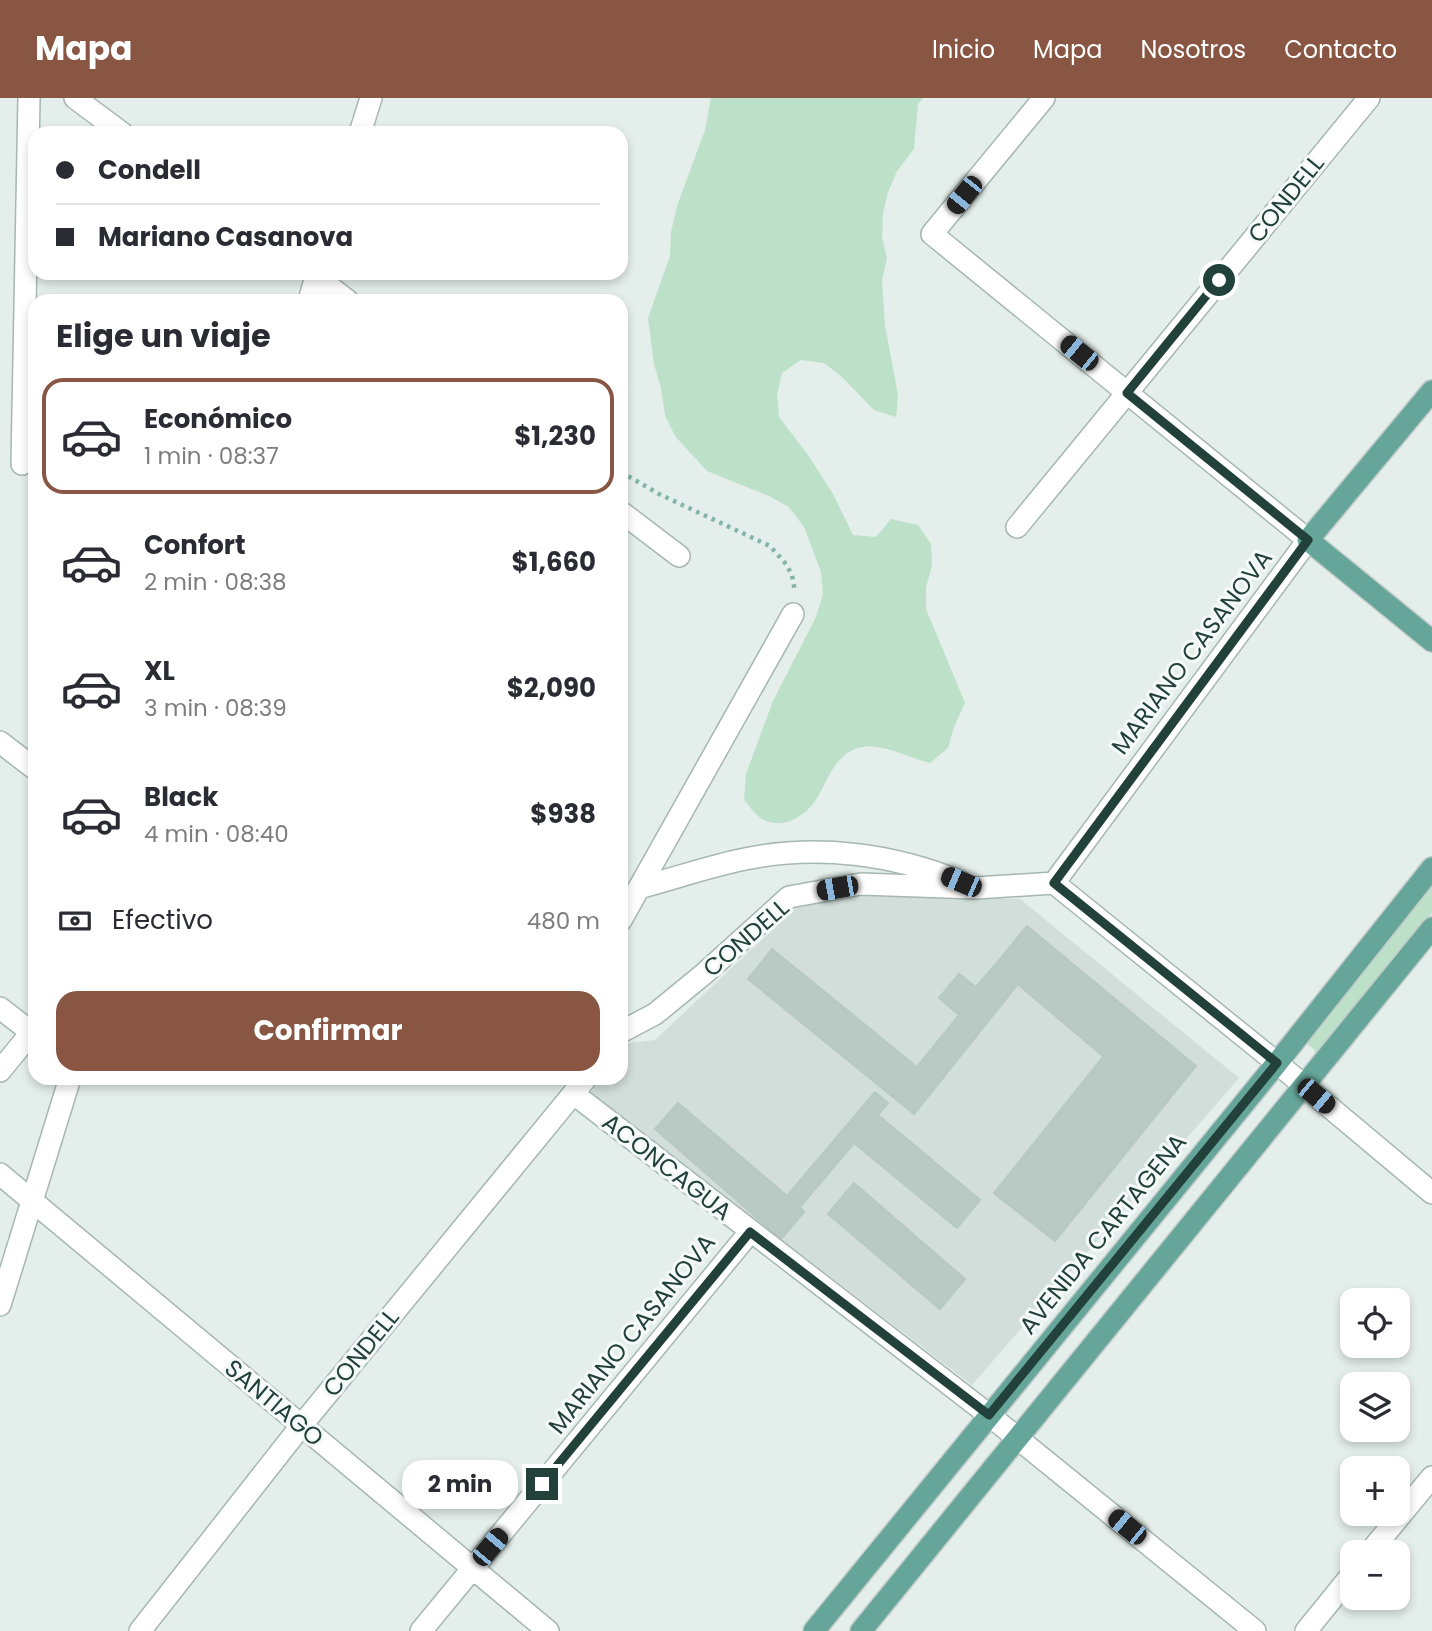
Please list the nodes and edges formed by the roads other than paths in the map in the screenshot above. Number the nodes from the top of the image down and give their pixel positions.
1 (29, 98) edge
2 (75, 98) edge
3 (371, 98) edge
4 (1044, 98) edge
5 (1369, 98) edge
6 (28, 126) edge
7 (113, 126) edge
8 (362, 126) edge
9 (28, 150) edge
10 (322, 280) edge
11 (339, 294) edge
12 (1432, 391) edge
13 (1127, 393) junction
14 (22, 464) dead end
15 (628, 517) edge
16 (1017, 527) dead end
17 (1308, 540) junction
18 (679, 556) dead end
19 (793, 614) road end
20 (1432, 640) edge
21 (0, 742) edge
22 (28, 764) edge
23 (1432, 868) edge
24 (1054, 883) junction
25 (642, 887) junction
26 (975, 888) junction
27 (628, 909) edge
28 (1432, 928) edge
29 (0, 1008) edge
30 (28, 1027) edge
31 (628, 1028) edge
32 (28, 1036) edge
33 (1277, 1063) junction
34 (0, 1071) edge
35 (68, 1085) edge
36 (580, 1086) edge
37 (1303, 1086) junction
38 (0, 1174) edge
39 (1432, 1193) edge
40 (32, 1201) junction
41 (750, 1232) junction
42 (0, 1305) edge
43 (989, 1415) junction
44 (301, 1426) junction
45 (1016, 1438) junction
46 (1432, 1477) edge
47 (1380, 1540) edge
48 (473, 1568) junction
49 (1340, 1589) edge
50 (140, 1631) edge
51 (421, 1631) edge
52 (548, 1631) edge
53 (814, 1631) edge
54 (861, 1631) edge
55 (1255, 1631) edge
56 (1306, 1631) edge

1 - 6 street
2 - 7 street
3 - 8 street
4 - 13 street
5 - 13 street, CONDELL
9 - 14 street
10 - 11 street
12 - 17 main road, MARIANO CASANOVA
13 - 16 street, CONDELL
13 - 17 street
15 - 18 street
17 - 20 main road
17 - 24 street, MARIANO CASANOVA
19 - 25 street
21 - 22 street
23 - 33 main road, AVENIDA CARTAGENA
24 - 26 street, CONDELL
24 - 33 street
25 - 26 street
25 - 27 street
26 - 31 street, CONDELL
28 - 37 main road
29 - 30 street
32 - 34 street
33 - 37 street
33 - 43 main road, AVENIDA CARTAGENA
35 - 40 street
36 - 41 street, ACONCAGUA
36 - 44 street, CONDELL
37 - 39 street
37 - 45 main road
38 - 40 street, SANTIAGO
40 - 42 street
40 - 44 street, SANTIAGO
41 - 43 street, ACONCAGUA
41 - 48 street, MARIANO CASANOVA
43 - 45 street, ACONCAGUA
43 - 53 main road, AVENIDA CARTAGENA
44 - 48 street, SANTIAGO
44 - 50 street, CONDELL
45 - 54 main road
45 - 55 street, ACONCAGUA
46 - 47 street
48 - 51 street, MARIANO CASANOVA
48 - 52 street, SANTIAGO
49 - 56 street

